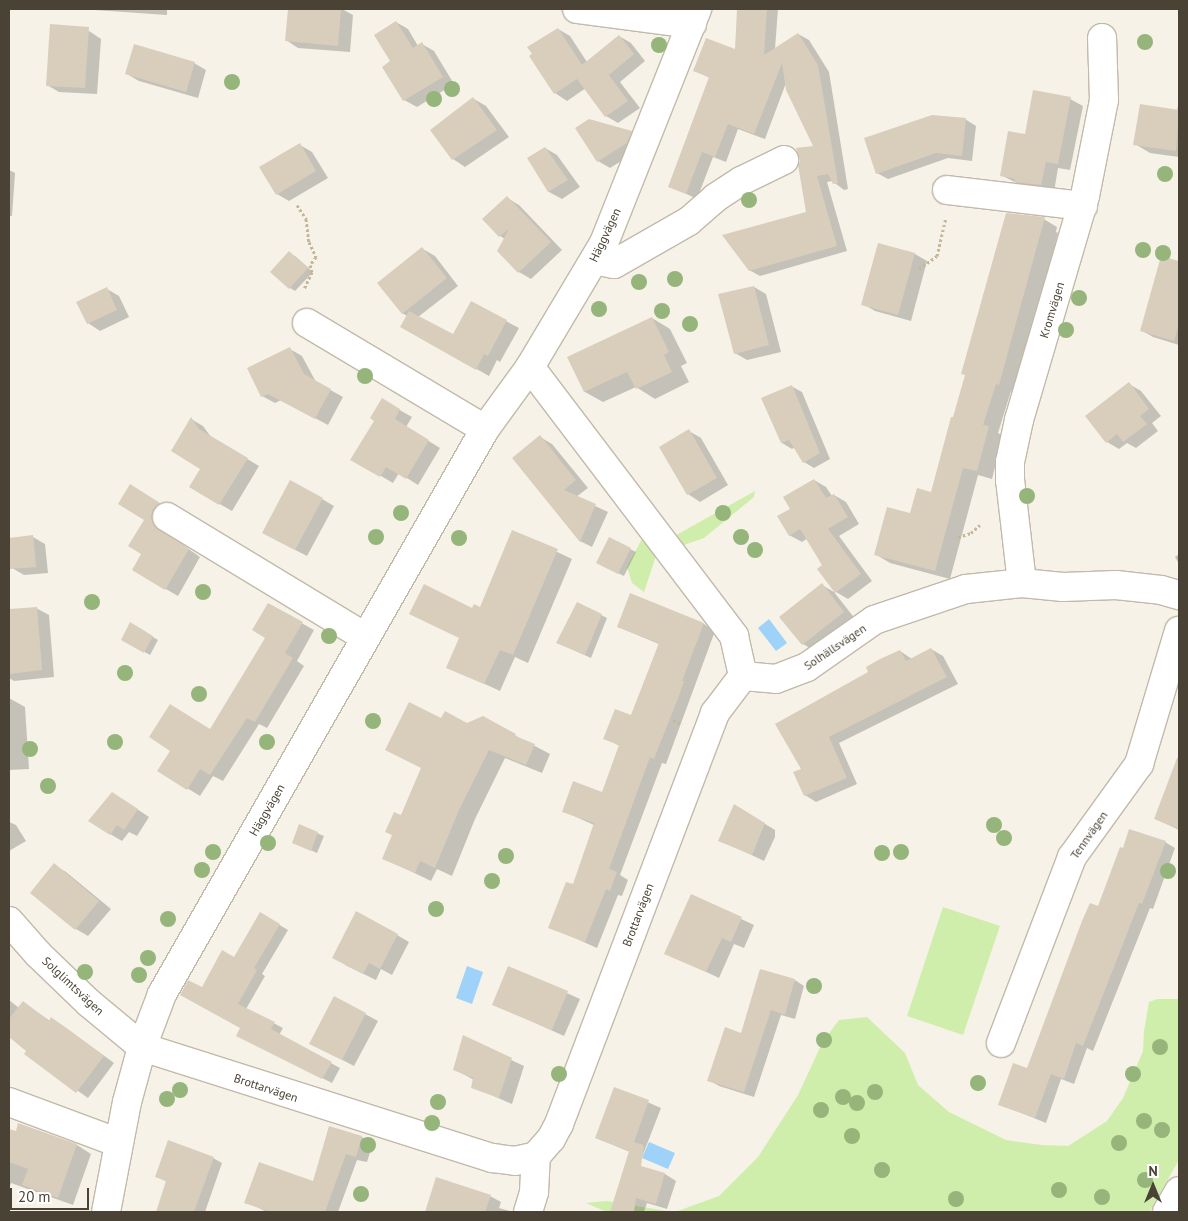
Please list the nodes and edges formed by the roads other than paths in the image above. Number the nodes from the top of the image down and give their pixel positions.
1 (577, 9) edge
2 (694, 16) edge
3 (1102, 38) dead end
4 (784, 160) dead end
5 (948, 190) road end
6 (1083, 206) junction
7 (594, 260) junction
8 (306, 323) dead end
9 (530, 366) junction
10 (484, 429) junction
11 (167, 517) dead end
12 (1022, 583) junction
13 (1179, 595) edge
14 (1179, 631) edge
15 (365, 637) junction
16 (743, 676) junction
17 (9, 921) edge
18 (1001, 1043) dead end
19 (142, 1047) junction
20 (9, 1102) edge
21 (119, 1143) junction
22 (536, 1156) junction
23 (1179, 1191) edge
24 (106, 1212) edge
25 (528, 1212) edge
26 (1167, 1212) edge

1 - 2 street, Häggvägen
2 - 7 street, Häggvägen
3 - 6 street, Kromvägen
4 - 7 street
5 - 6 street
6 - 12 street, Kromvägen
7 - 9 street, Häggvägen
8 - 10 street
9 - 10 street, Häggvägen
9 - 16 street
10 - 15 street, Häggvägen
11 - 15 street
12 - 13 street, Solhällsvägen
12 - 16 street, Solhällsvägen
14 - 18 street, Tennvägen
15 - 19 street, Häggvägen
16 - 22 street, Brottarvägen
17 - 19 street, Solglimtsvägen
19 - 21 street, Häggvägen
19 - 22 street, Brottarvägen
20 - 21 street
21 - 24 street, Häggvägen
22 - 25 street
23 - 26 street

